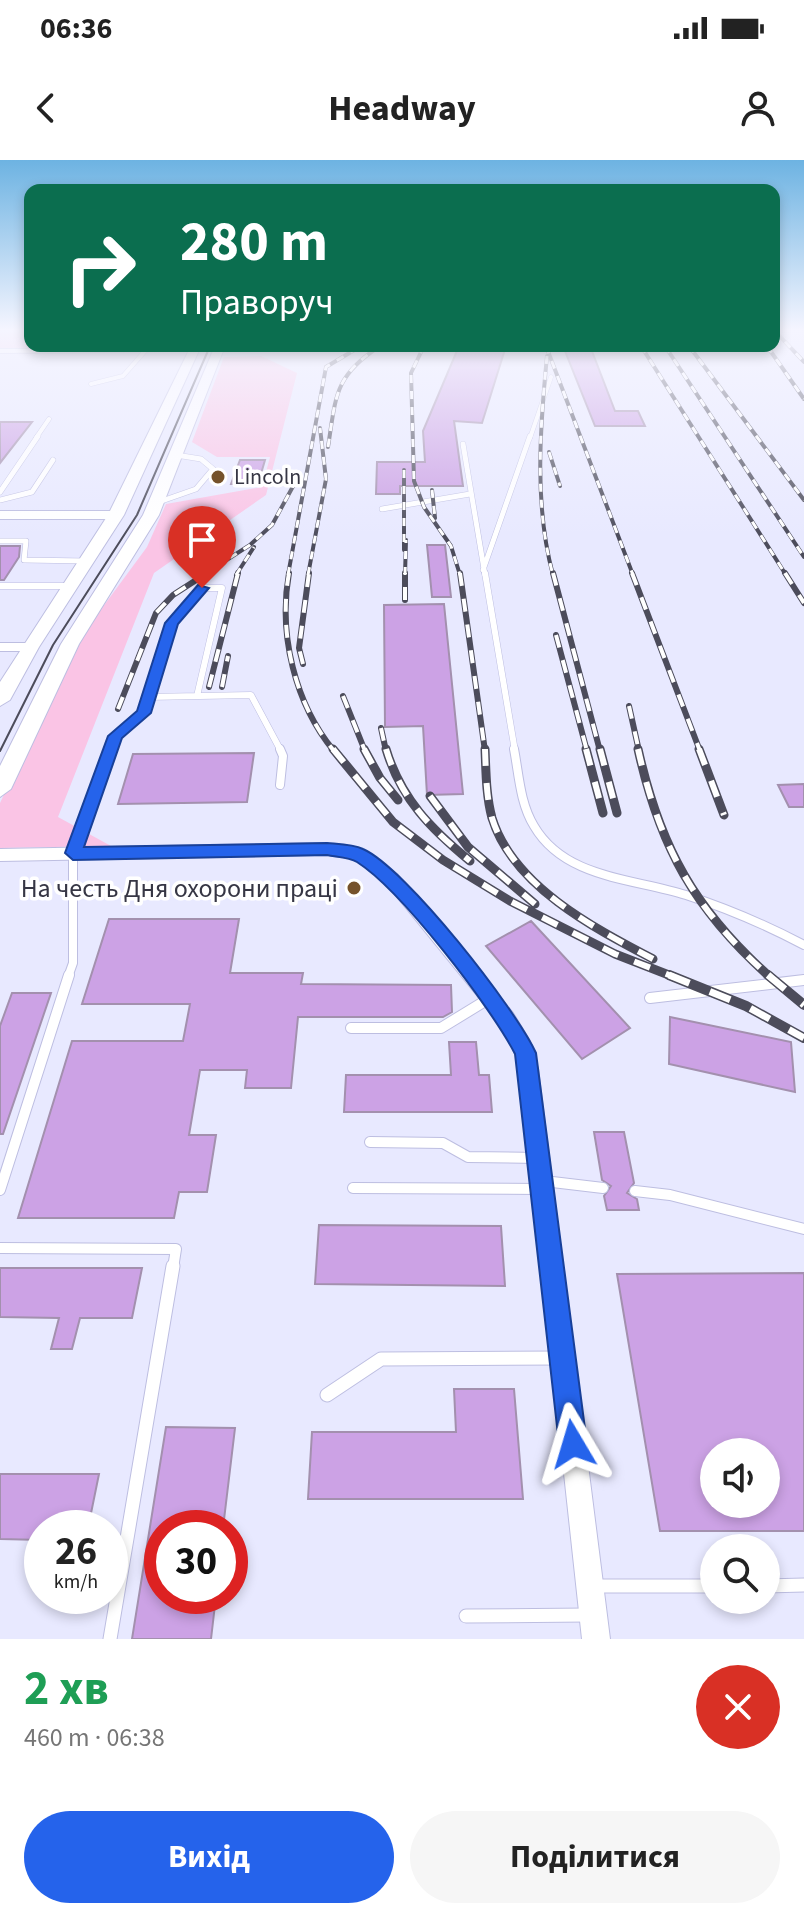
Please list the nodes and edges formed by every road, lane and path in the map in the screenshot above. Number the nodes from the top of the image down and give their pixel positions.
1 (171, 399) edge
2 (199, 399) edge
3 (543, 399) edge
4 (49, 419) dead end
5 (463, 444) dead end
6 (176, 455) junction
7 (53, 460) dead end
8 (0, 492) edge
9 (470, 494) junction
10 (0, 500) edge
11 (154, 509) junction
12 (382, 509) dead end
13 (0, 515) edge
14 (116, 515) junction
15 (0, 541) edge
16 (86, 561) junction
17 (483, 571) junction
18 (0, 586) edge
19 (69, 586) junction
20 (0, 647) edge
21 (29, 647) junction
22 (197, 696) junction
23 (148, 697) junction
24 (0, 700) edge
25 (280, 785) dead end
26 (0, 789) edge
27 (73, 853) junction
28 (0, 855) edge
29 (804, 945) edge
30 (804, 980) edge
31 (490, 998) junction
32 (650, 998) dead end
33 (351, 1028) dead end
34 (370, 1142) dead end
35 (541, 1176) junction
36 (353, 1188) dead end
37 (603, 1188) dead end
38 (0, 1190) edge
39 (635, 1191) dead end
40 (804, 1229) edge
41 (0, 1248) edge
42 (563, 1358) junction
43 (327, 1395) dead end
44 (804, 1585) edge
45 (590, 1586) junction
46 (700, 1586) edge
47 (780, 1586) edge
48 (593, 1615) junction
49 (466, 1616) dead end
50 (110, 1639) edge
51 (596, 1639) edge

1 - 14 main road
2 - 6 main road
3 - 17 lane
4 - 8 lane
5 - 9 lane
6 - 11 main road
6 - 11 lane
7 - 10 lane
9 - 12 lane
9 - 17 lane
11 - 14 main road
11 - 26 main road
13 - 14 main road
14 - 16 main road
15 - 16 lane
16 - 19 main road
17 - 29 lane
18 - 19 lane
19 - 21 main road
20 - 21 street
21 - 24 main road
22 - 23 lane
22 - 23 lane
22 - 25 lane
23 - 27 lane
27 - 28 street
27 - 31 street
27 - 38 lane
30 - 32 lane
31 - 33 lane
31 - 35 street
34 - 35 lane
35 - 36 lane
35 - 37 lane
35 - 42 street
39 - 40 lane
41 - 50 lane
42 - 43 lane
42 - 45 street
44 - 47 lane
45 - 46 lane
45 - 48 street
48 - 49 lane
48 - 51 street

